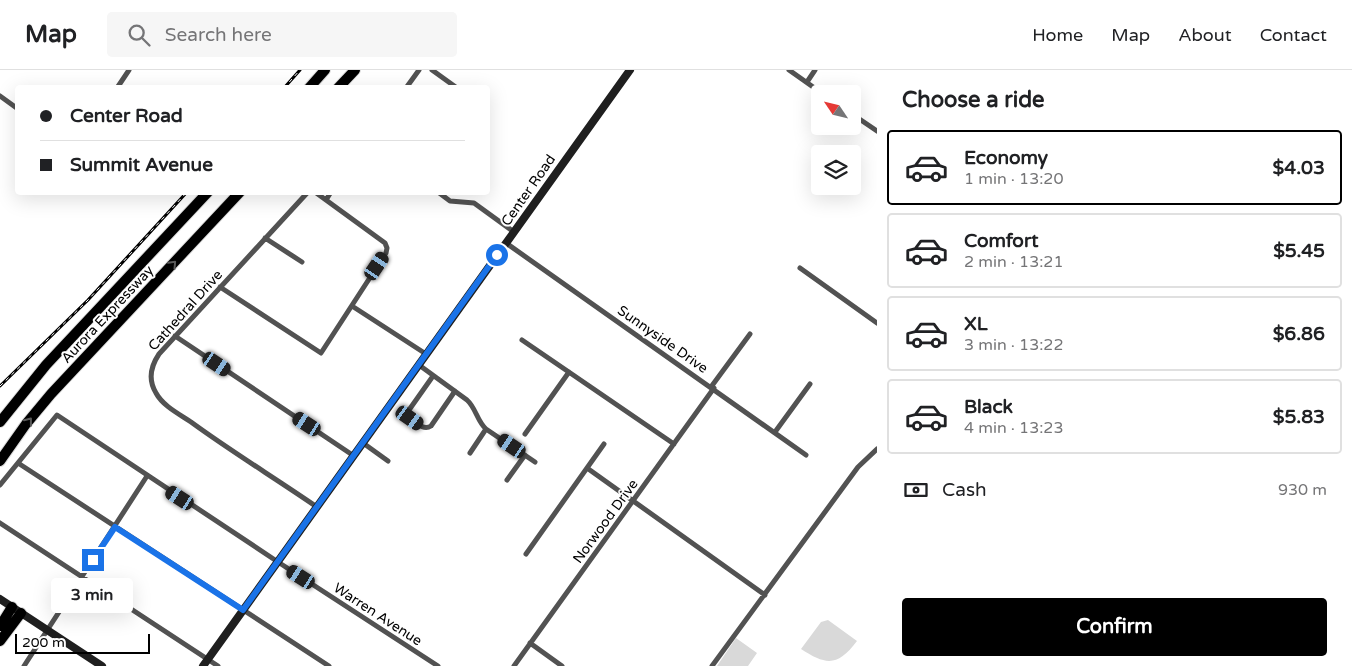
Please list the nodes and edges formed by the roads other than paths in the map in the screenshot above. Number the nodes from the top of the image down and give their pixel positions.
1 (129, 70) edge
2 (325, 70) edge
3 (355, 70) edge
4 (419, 70) edge
5 (432, 70) edge
6 (630, 70) edge
7 (789, 70) edge
8 (815, 70) edge
9 (807, 82) junction
10 (118, 85) edge
11 (311, 85) edge
12 (341, 85) edge
13 (408, 85) edge
14 (453, 85) edge
15 (811, 85) edge
16 (0, 96) edge
17 (15, 107) edge
18 (861, 120) edge
19 (877, 131) edge
20 (205, 195) edge
21 (237, 195) edge
22 (305, 195) edge
23 (319, 195) edge
24 (329, 195) edge
25 (442, 195) edge
26 (326, 200) junction
27 (514, 232) junction
28 (265, 238) junction
29 (506, 243) junction
30 (302, 262) dead end
31 (800, 268) dead end
32 (220, 287) junction
33 (352, 306) junction
34 (877, 323) edge
35 (750, 334) dead end
36 (175, 336) junction
37 (522, 340) dead end
38 (426, 354) junction
39 (418, 365) junction
40 (569, 372) junction
41 (434, 376) junction
42 (810, 384) dead end
43 (713, 388) junction
44 (455, 391) junction
45 (0, 422) edge
46 (486, 429) junction
47 (775, 432) junction
48 (525, 434) dead end
49 (363, 443) junction
50 (604, 444) dead end
51 (674, 444) junction
52 (877, 449) edge
53 (470, 452) dead end
54 (524, 455) junction
55 (806, 455) dead end
56 (354, 456) junction
57 (0, 461) edge
58 (388, 461) dead end
59 (535, 462) dead end
60 (18, 463) junction
61 (587, 468) junction
62 (148, 476) junction
63 (507, 480) dead end
64 (0, 486) edge
65 (633, 500) junction
66 (317, 507) junction
67 (0, 523) edge
68 (115, 527) junction
69 (526, 554) dead end
70 (278, 562) junction
71 (83, 577) junction
72 (765, 595) junction
73 (0, 599) edge
74 (16, 610) junction
75 (243, 610) junction
76 (0, 626) edge
77 (47, 630) junction
78 (0, 641) edge
79 (530, 643) junction
80 (205, 662) edge
81 (24, 666) edge
82 (102, 666) edge
83 (218, 666) edge
84 (328, 666) edge
85 (438, 666) edge
86 (514, 666) edge
87 (562, 666) edge
88 (712, 666) edge

1 - 10 street
2 - 11 highway
3 - 12 highway
4 - 13 street
5 - 14 street
6 - 27 main road, Center Road
7 - 9 street
8 - 9 street
9 - 15 street
16 - 17 street
18 - 19 street
20 - 45 highway, Aurora Expressway
57 -> 21 highway, Aurora Expressway
22 - 28 street, Cathedral Drive
23 - 26 street
24 - 26 street
25 - 27 street
26 - 33 street
27 - 29 main road, Center Road
28 - 30 street
28 - 32 street, Cathedral Drive
29 - 38 main road, Center Road
29 - 43 street, Sunnyside Drive
31 - 34 street
32 - 33 street
32 - 36 street, Cathedral Drive
33 - 38 street
35 - 43 street, Norwood Drive
36 - 56 street
36 - 66 street, Cathedral Drive
37 - 40 street
38 - 39 main road, Center Road
39 - 41 street
39 - 49 main road, Center Road
40 - 48 street
40 - 51 street
41 - 44 street
41 - 44 street
42 - 47 street
43 - 47 street, Sunnyside Drive
43 - 51 street, Norwood Drive
44 - 46 street
46 - 53 street
46 - 54 street
47 - 55 street, Sunnyside Drive
49 - 56 main road, Center Road
49 - 58 street
50 - 61 street
51 - 65 street, Norwood Drive
52 - 72 street
54 - 59 street
54 - 63 street
56 - 66 main road, Center Road
60 - 62 street, Warren Avenue
60 - 64 street
60 - 68 street
61 - 65 street
61 - 69 street
62 - 68 street
62 - 70 street, Warren Avenue
65 - 72 street
65 - 79 street, Norwood Drive
66 - 70 main road, Center Road
67 - 71 street
68 - 71 street
68 - 75 street
70 - 75 main road, Center Road
70 - 85 street, Warren Avenue
71 - 77 street
71 - 80 street
72 - 88 street
73 - 74 main road
74 - 76 highway
74 - 77 main road
74 - 78 highway
75 - 80 main road, Center Road
75 - 84 street
77 - 81 street
77 - 82 main road
79 - 86 street, Norwood Drive
79 - 87 street
80 - 83 street

